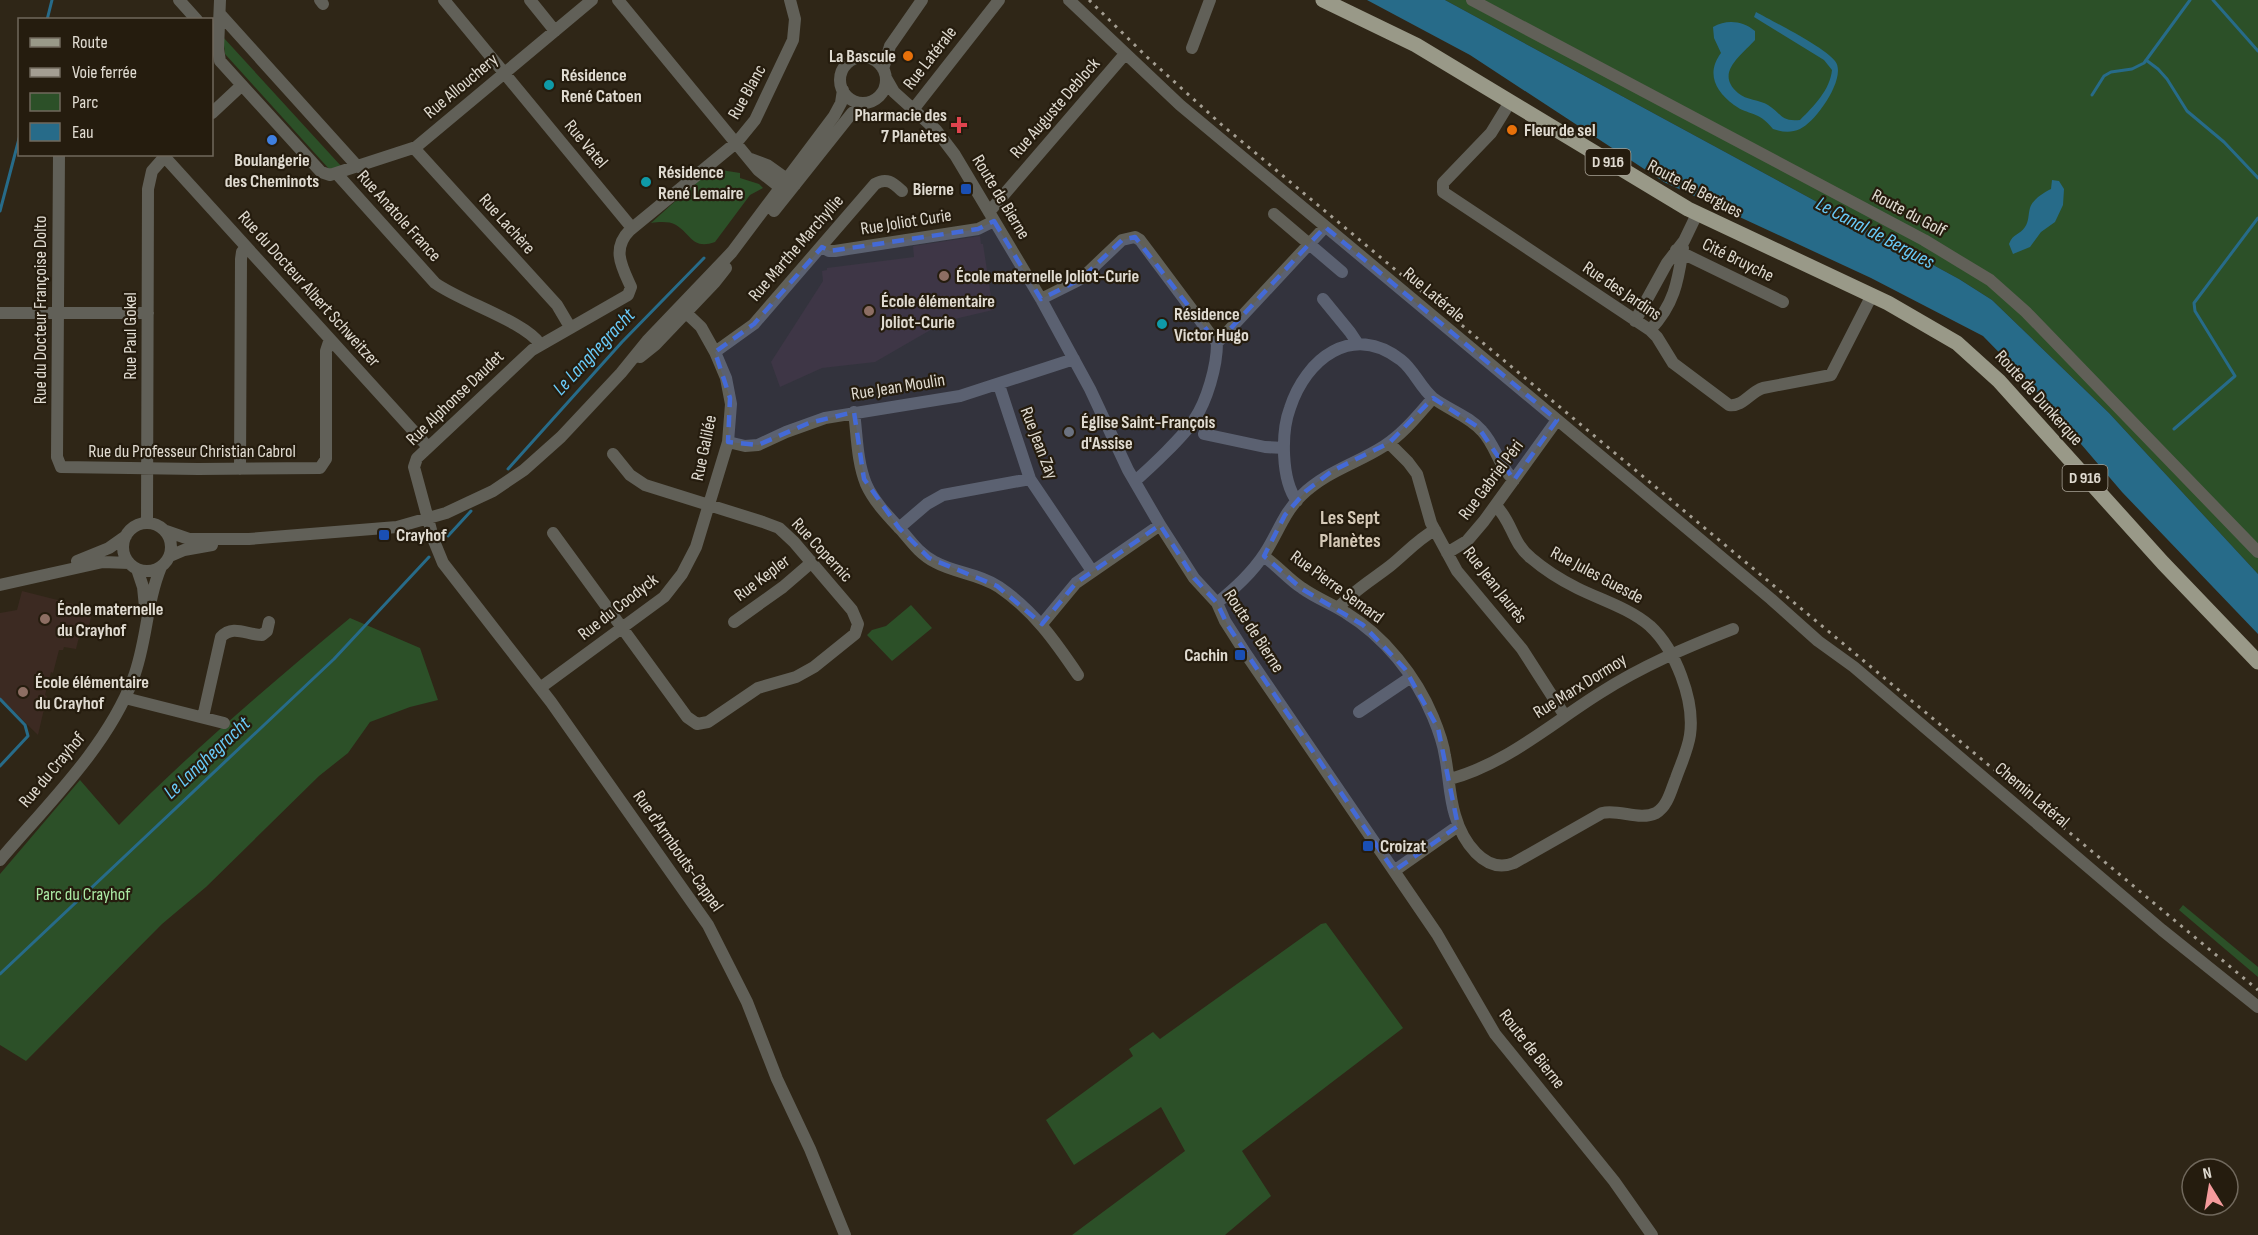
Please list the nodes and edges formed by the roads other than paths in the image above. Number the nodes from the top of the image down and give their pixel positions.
1 (179, 0) edge
2 (220, 0) edge
3 (444, 0) edge
4 (530, 0) edge
5 (592, 0) edge
6 (618, 0) edge
7 (790, 0) edge
8 (999, 0) edge
9 (1070, 0) edge
10 (1210, 0) edge
11 (1323, 0) edge
12 (1472, 0) edge
13 (920, 2) edge
14 (220, 14) junction
15 (195, 18) edge
16 (555, 31) junction
17 (215, 40) edge
18 (1192, 48) dead end
19 (1125, 54) junction
20 (865, 58) junction
21 (505, 73) junction
22 (885, 74) junction
23 (242, 85) junction
24 (843, 90) junction
25 (871, 101) junction
26 (1510, 102) junction
27 (913, 110) junction
28 (213, 112) edge
29 (737, 142) junction
30 (414, 148) junction
31 (59, 156) edge
32 (164, 156) edge
33 (166, 156) edge
34 (358, 167) junction
35 (338, 174) junction
36 (788, 187) junction
37 (902, 191) dead end
38 (1274, 214) dead end
39 (1697, 214) junction
40 (992, 216) junction
41 (1325, 227) junction
42 (632, 228) junction
43 (1309, 244) junction
44 (246, 247) junction
45 (822, 247) junction
46 (1681, 248) junction
47 (1342, 272) dead end
48 (1872, 295) junction
49 (1041, 299) junction
50 (1323, 299) dead end
51 (1783, 302) dead end
52 (683, 309) junction
53 (1900, 309) joint
54 (0, 313) edge
55 (58, 313) junction
56 (148, 313) junction
57 (1635, 321) junction
58 (570, 327) junction
59 (1650, 330) junction
60 (330, 339) junction
61 (1217, 343) junction
62 (540, 344) junction
63 (1358, 344) junction
64 (715, 352) junction
65 (1074, 360) junction
66 (999, 385) junction
67 (1433, 398) junction
68 (854, 412) junction
69 (1557, 420) junction
70 (1204, 434) dead end
71 (728, 441) junction
72 (1389, 443) junction
73 (428, 447) junction
74 (1284, 448) junction
75 (613, 454) dead end
76 (60, 466) joint
77 (147, 469) junction
78 (240, 469) junction
79 (1030, 479) junction
80 (1514, 480) junction
81 (1135, 481) junction
82 (1297, 501) junction
83 (709, 505) junction
84 (1496, 506) junction
85 (428, 519) junction
86 (147, 523) junction
87 (1160, 525) junction
88 (898, 528) junction
89 (1435, 530) junction
90 (166, 531) junction
91 (553, 533) dead end
92 (126, 536) junction
93 (249, 539) junction
94 (2258, 552) edge
95 (1447, 553) junction
96 (170, 556) junction
97 (1263, 556) junction
98 (812, 562) junction
99 (133, 566) junction
100 (161, 567) junction
101 (1092, 571) junction
102 (34, 576) junction
103 (0, 585) edge
104 (1217, 603) junction
105 (1338, 608) junction
106 (1782, 610) joint
107 (269, 622) dead end
108 (734, 622) dead end
109 (1042, 624) junction
110 (1733, 628) dead end
111 (622, 629) junction
112 (146, 630) junction
113 (1671, 654) junction
114 (2258, 662) edge
115 (1078, 675) dead end
116 (1411, 677) junction
117 (540, 688) junction
118 (125, 698) junction
119 (1359, 712) dead end
120 (1565, 716) junction
121 (202, 717) junction
122 (224, 723) dead end
123 (1450, 779) junction
124 (1458, 826) junction
125 (0, 860) edge
126 (1394, 871) junction
127 (2258, 1007) edge
128 (845, 1235) edge
129 (1653, 1235) edge

1 - 15 street
2 - 14 street
3 - 21 street, Rue Vatel
4 - 16 street
5 - 16 street, Rue Allouchery
6 - 29 street
7 - 29 street, Rue Blanc
8 - 27 street, Rue Latérale
9 - 19 street, Rue Latérale
10 - 18 street
11 - 26 main road, Route de Bergues / D 916
12 - 94 street, Route du Golf
13 - 20 street
13 - 22 street
14 - 17 street
14 - 34 street, Rue Anatole France
16 - 21 street, Rue Allouchery
17 - 23 street, Rue Anatole France
19 - 40 street, Rue Auguste Deblock
19 - 41 street, Rue Latérale
20 - 22 street
20 - 24 street
21 - 30 street, Rue Allouchery
21 - 42 street, Rue Vatel
22 - 25 street
22 - 27 street, Route de Bierne
23 - 28 street
23 - 35 street, Rue Anatole France
24 - 25 street
24 - 36 street
25 - 27 street, Route de Bierne
25 - 36 street
26 - 39 main road, Route de Bergues / D 916
26 - 57 street, Rue des Jardins
27 - 40 street, Route de Bierne
29 - 36 street
29 - 42 street, Rue Blanc
30 - 34 street, Rue Allouchery
30 - 58 street, Rue Lachère
31 - 55 street, Rue du Docteur Françoise Dolto
32 - 56 street, Rue Paul Gokel
33 - 44 street, Rue du Docteur Albert Schweitzer
34 - 35 street, Rue Allouchery
35 - 62 street, Rue Anatole France
36 - 52 street
37 - 45 street, Rue Marthe Marchyllie
38 - 43 street
39 - 46 street
39 - 48 main road, Route de Bergues / D 916
40 - 45 street, Rue Joliot Curie
40 - 49 street, Route de Bierne
41 - 43 street
41 - 69 street, Rue Latérale
42 - 58 street, Rue Blanc
43 - 47 street
43 - 61 street
44 - 60 street, Rue du Docteur Albert Schweitzer
44 - 78 street
45 - 64 street, Rue Marthe Marchyllie
46 - 51 street, Cité Bruyche
46 - 57 street
46 - 59 street
48 - 53 main road, Route de Bergues / D 916
48 - 59 street, Rue des Jardins
49 - 61 street
49 - 65 street, Route de Bierne
50 - 63 street
52 - 64 street, Rue Galilée
52 - 85 street
53 - 114 main road, Route de Dunkerque / D 916
54 - 55 street
55 - 56 street
55 - 76 street, Rue du Docteur Françoise Dolto
56 - 77 street, Rue Paul Gokel
57 - 59 street, Rue des Jardins
58 - 62 street, Rue Alphonse Daudet
60 - 73 street, Rue du Docteur Albert Schweitzer
60 - 78 street, Rue du Professeur Christian Cabrol
61 - 81 street
62 - 73 street, Rue Alphonse Daudet
63 - 67 street
63 - 74 street
64 - 71 street, Rue Galilée
65 - 66 street, Rue Jean Moulin
65 - 81 street, Route de Bierne
66 - 68 street, Rue Jean Moulin
66 - 79 street, Rue Jean Zay
67 - 72 street
67 - 80 street
68 - 71 street, Rue Jean Moulin
68 - 88 street
69 - 80 street, Rue Gabriel Péri
69 - 106 street, Rue Latérale
70 - 74 street
71 - 83 street, Rue Galilée
72 - 82 street
72 - 89 street, Rue Jean Jaurès
73 - 85 street, Rue Alphonse Daudet
74 - 82 street
75 - 83 street, Rue Copernic
76 - 77 street, Rue du Professeur Christian Cabrol
77 - 78 street, Rue du Professeur Christian Cabrol
77 - 86 street, Rue Paul Gokel
79 - 88 street
79 - 101 street, Rue Jean Zay
80 - 84 street, Rue Gabriel Péri
81 - 87 street, Route de Bierne
82 - 97 street
83 - 98 street, Rue Copernic
83 - 111 street, Rue du Coodyck
84 - 95 street, Rue Gabriel Péri
84 - 113 street, Rue Jules Guesde
85 - 93 street
85 - 117 street, Rue d'Armbouts-Cappel
86 - 90 street
86 - 92 street
87 - 101 street
87 - 104 street, Route de Bierne
88 - 109 street
89 - 95 street, Rue Jean Jaurès
89 - 105 street
90 - 93 street
90 - 96 street
91 - 111 street
92 - 99 street
92 - 102 street
93 - 96 street
95 - 120 street, Rue Jean Jaurès
96 - 100 street
97 - 104 street
97 - 105 street, Rue Pierre Semard
98 - 108 street, Rue Kepler
98 - 111 street, Rue Copernic
99 - 100 street
99 - 102 street
99 - 112 street, Rue du Crayhof
100 - 112 street, Rue du Crayhof
101 - 109 street
102 - 103 street
104 - 126 street, Route de Bierne
105 - 116 street, Rue Pierre Semard
106 - 127 street, Chemin Latéral
107 - 121 street
109 - 115 street
110 - 113 street, Rue Marx Dormoy
111 - 117 street, Rue du Coodyck
112 - 118 street, Rue du Crayhof
113 - 120 street, Rue Marx Dormoy
113 - 124 street, Rue Jules Guesde
116 - 119 street
116 - 123 street, Rue Pierre Semard
117 - 128 street, Rue d'Armbouts-Cappel
118 - 121 street
118 - 125 street, Rue du Crayhof
120 - 123 street, Rue Marx Dormoy
121 - 122 street
123 - 124 street, Rue Pierre Semard
124 - 126 street
126 - 129 street, Route de Bierne

